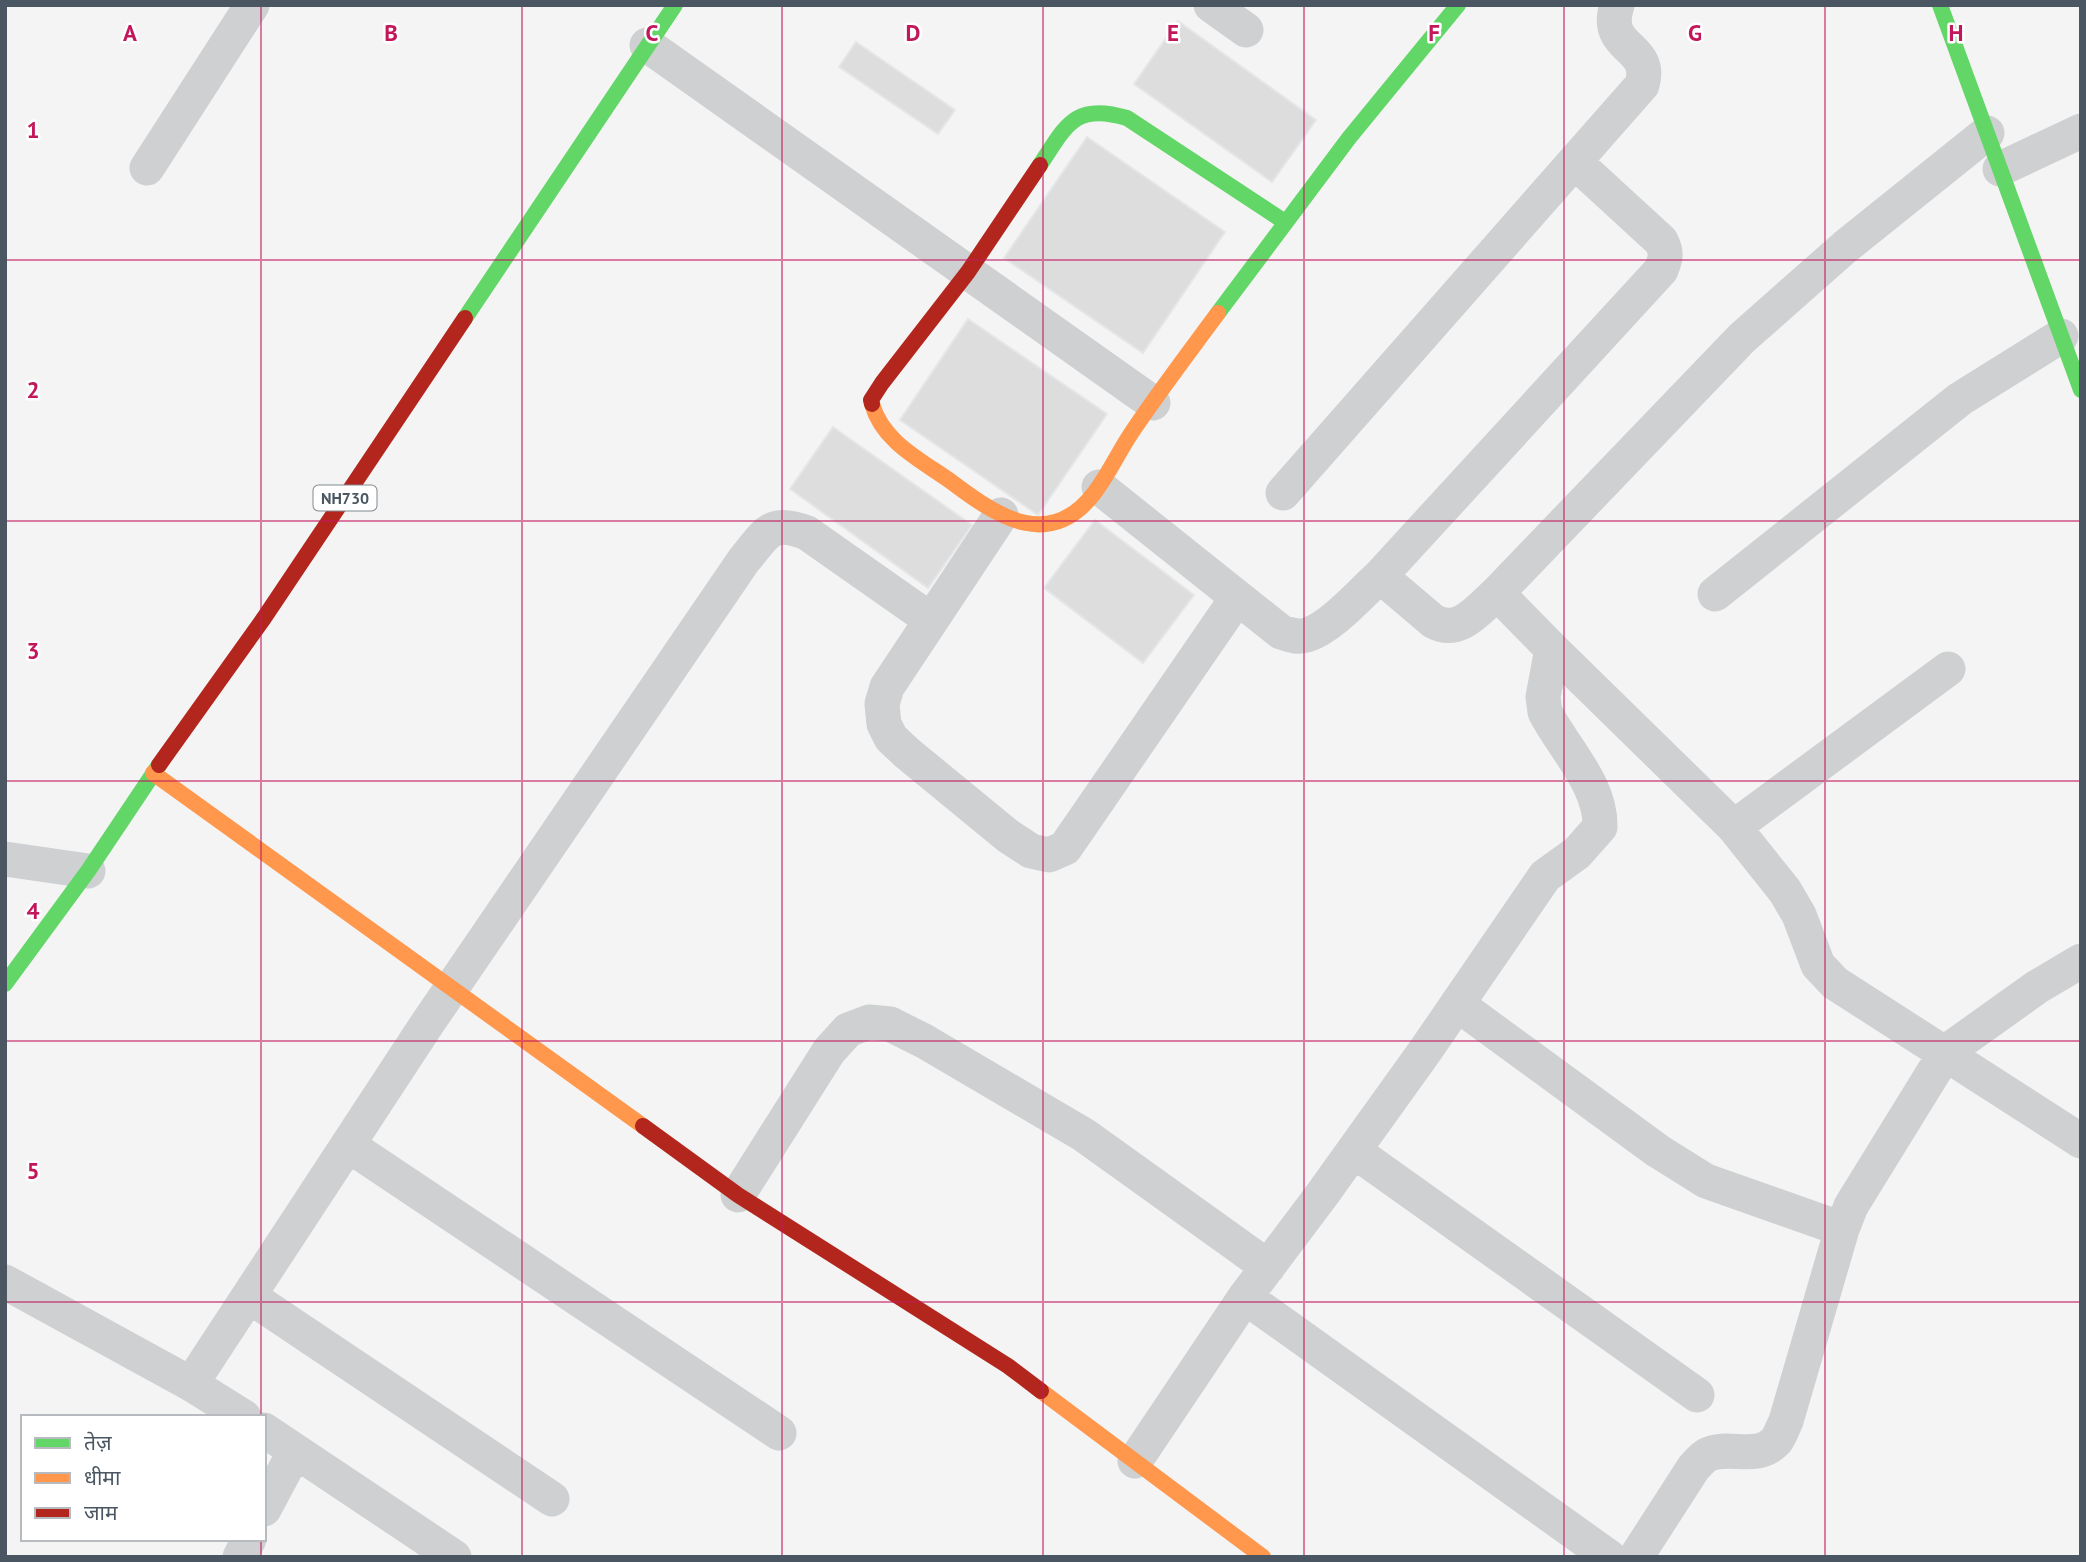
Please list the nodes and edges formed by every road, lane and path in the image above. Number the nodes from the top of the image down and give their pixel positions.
1 (252, 5) edge
2 (675, 5) edge
3 (1211, 5) edge
4 (1458, 5) edge
5 (1617, 5) edge
6 (1940, 5) edge
7 (1247, 30) dead end
8 (647, 45) junction
9 (2081, 131) edge
10 (1987, 133) junction
11 (1575, 162) junction
12 (146, 168) dead end
13 (2000, 169) junction
14 (1285, 222) junction
15 (968, 272) junction
16 (2061, 336) junction
17 (2081, 390) edge
18 (1153, 403) junction
19 (1099, 487) junction
20 (1283, 493) dead end
21 (1001, 515) junction
22 (1380, 576) junction
23 (1497, 593) junction
24 (1715, 594) dead end
25 (1237, 598) junction
26 (931, 620) junction
27 (1552, 649) junction
28 (1948, 669) dead end
29 (153, 773) junction
30 (1734, 827) junction
31 (5, 859) edge
32 (88, 871) junction
33 (2081, 961) edge
34 (5, 984) edge
35 (451, 989) junction
36 (1457, 1004) junction
37 (1946, 1052) junction
38 (2081, 1141) edge
39 (348, 1145) junction
40 (1354, 1150) junction
41 (738, 1195) junction
42 (1842, 1229) junction
43 (1268, 1267) junction
44 (5, 1282) edge
45 (249, 1296) junction
46 (1245, 1297) junction
47 (191, 1384) junction
48 (1698, 1395) dead end
49 (241, 1415) edge
50 (266, 1431) edge
51 (779, 1433) dead end
52 (295, 1451) junction
53 (1135, 1461) junction
54 (552, 1499) dead end
55 (266, 1505) edge
56 (248, 1541) edge
57 (240, 1557) edge
58 (454, 1557) edge
59 (1263, 1557) edge
60 (1609, 1557) edge
61 (1636, 1557) edge

1 - 12 street
2 - 8 main road, NH730
3 - 7 street
4 - 14 main road
5 - 11 street
6 - 10 main road
8 - 15 street
8 - 29 main road, NH730
9 - 13 street
10 - 13 main road
10 - 23 street
11 - 20 street
11 - 22 street
13 - 16 main road
14 - 15 main road
14 - 18 main road
15 - 18 street
15 - 21 main road
16 - 17 main road
16 - 24 street
18 - 19 main road
19 - 21 main road
19 - 25 street
21 - 26 street
22 - 23 street
22 - 25 street
23 - 27 street
25 - 26 street
26 - 35 street
27 - 30 street
27 - 36 street
28 - 30 street
29 - 32 main road, NH730
29 - 35 main road
30 - 37 street
31 - 32 street
32 - 34 main road, NH730
33 - 37 street
35 - 39 street
35 - 41 main road
36 - 40 street
36 - 42 street
37 - 38 street
37 - 42 street
39 - 45 street
39 - 51 street
40 - 43 street
40 - 48 street
41 - 43 street
41 - 53 main road
42 - 61 street
43 - 46 street
44 - 47 street
45 - 47 street
45 - 54 street
46 - 53 street
46 - 60 street
47 - 49 street
50 - 52 street
52 - 55 street
52 - 58 street
53 - 59 main road
56 - 57 street

